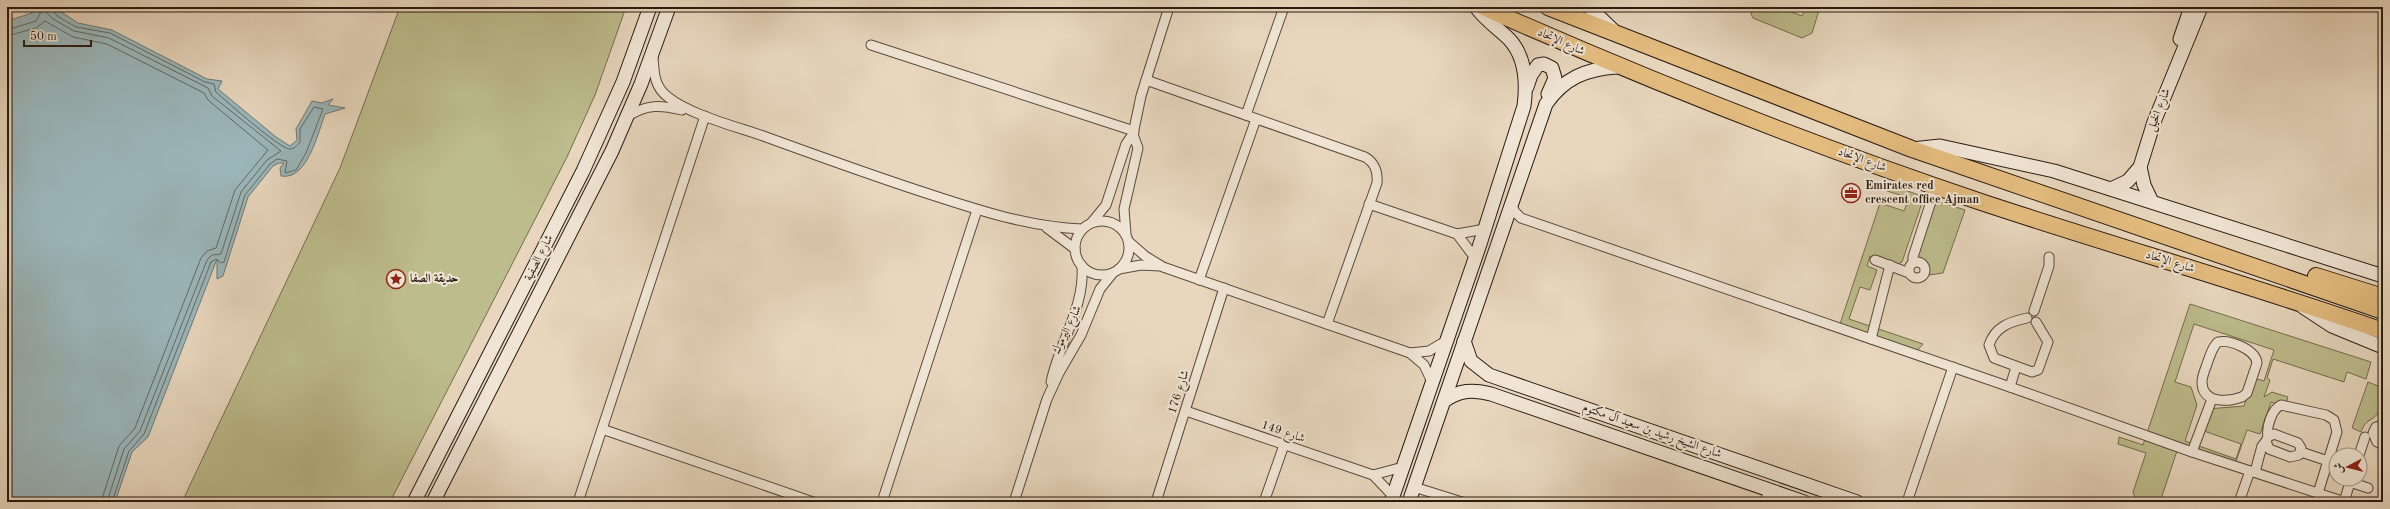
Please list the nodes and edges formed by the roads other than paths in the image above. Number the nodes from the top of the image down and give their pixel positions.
1 (650, 7) edge
2 (669, 7) edge
3 (1169, 7) edge
4 (1284, 7) edge
5 (1476, 7) edge
6 (1483, 7) edge
7 (1548, 7) edge
8 (1588, 7) edge
9 (2191, 7) edge
10 (2201, 7) edge
11 (1622, 37) junction
12 (871, 46) dead end
13 (653, 53) junction
14 (2181, 54) junction
15 (1617, 67) junction
16 (1146, 80) junction
17 (1526, 89) junction
18 (1546, 104) junction
19 (701, 114) junction
20 (1246, 115) junction
21 (628, 116) junction
22 (1256, 119) junction
23 (1134, 132) junction
24 (1912, 149) junction
25 (2140, 167) junction
26 (1936, 186) junction
27 (2112, 189) junction
28 (2152, 202) junction
29 (1369, 204) junction
30 (1511, 204) junction
31 (977, 210) junction
32 (1521, 218) junction
33 (1092, 222) junction
34 (1504, 223) junction
35 (1042, 225) junction
36 (1082, 229) junction
37 (1485, 229) junction
38 (1457, 234) junction
39 (1127, 238) junction
40 (1075, 249) junction
41 (2049, 257) dead end
42 (1475, 258) junction
43 (1875, 260) dead end
44 (1913, 263) junction
45 (1890, 265) junction
46 (1082, 266) junction
47 (1163, 267) junction
48 (2263, 269) junction
49 (1116, 271) junction
50 (1909, 273) junction
51 (2383, 276) edge
52 (1200, 280) junction
53 (1224, 288) junction
54 (2383, 297) edge
55 (2297, 301) junction
56 (2034, 311) junction
57 (2383, 311) edge
58 (2027, 318) junction
59 (2036, 322) junction
60 (1327, 324) junction
61 (2383, 331) edge
62 (1871, 339) junction
63 (1446, 341) junction
64 (1464, 341) junction
65 (2383, 347) edge
66 (1410, 353) junction
67 (2016, 366) junction
68 (1953, 367) junction
69 (1432, 382) junction
70 (1508, 382) junction
71 (2010, 387) junction
72 (1501, 398) junction
73 (1047, 399) junction
74 (2212, 399) junction
75 (1444, 401) junction
76 (1186, 411) junction
77 (2383, 425) edge
78 (602, 429) junction
79 (2365, 437) dead end
80 (2267, 439) junction
81 (2383, 444) edge
82 (1284, 445) junction
83 (2332, 447) edge
84 (2362, 447) edge
85 (2192, 452) junction
86 (2301, 452) junction
87 (2328, 461) joint
88 (1403, 467) junction
89 (2252, 471) junction
90 (1373, 475) junction
91 (1414, 487) junction
92 (2348, 487) edge
93 (2318, 493) junction
94 (1767, 496) edge
95 (1395, 500) edge
96 (414, 502) edge
97 (433, 502) edge
98 (578, 502) edge
99 (813, 502) edge
100 (882, 502) edge
101 (1014, 502) edge
102 (1156, 502) edge
103 (1264, 502) edge
104 (1409, 502) edge
105 (1462, 502) edge
106 (1804, 502) edge
107 (1857, 502) edge
108 (1907, 502) edge
109 (2239, 502) edge
110 (2344, 502) edge

1 - 96 main road, شارع الصفية
2 - 13 main road, شارع الصفية
3 - 16 street
4 - 20 street
5 - 17 main road
6 - 15 highway, شارع الإتحاد
7 - 11 highway, شارع الإتحاد
8 - 11 main road
9 - 14 main road, شارع الخيل
10 - 14 main road, شارع الخيل
11 - 24 highway, شارع الإتحاد
12 - 23 street
13 - 19 street
13 - 21 main road, شارع الصفية
14 - 25 main road, شارع الخيل
15 - 18 main road
15 - 26 highway, شارع الإتحاد
16 - 20 street
16 - 23 street
17 - 18 main road
17 - 37 main road
18 - 30 main road
19 - 21 street
19 - 31 street
19 - 78 street
20 - 22 street
21 - 97 main road, شارع الصفية
22 - 29 street
22 - 52 street
23 - 33 street
23 - 39 street
24 - 27 main road, شارع الإتحاد
24 - 48 highway, شارع الإتحاد
25 - 27 main road, شارع الخيل
25 - 28 main road
26 - 44 street
26 - 55 highway, شارع الإتحاد
27 - 28 main road, شارع الإتحاد
28 - 51 main road, شارع الإتحاد
29 - 38 street
29 - 60 street
30 - 32 street
30 - 34 main road
31 - 35 street
31 - 100 street
32 - 34 street
32 - 62 street
33 - 36 street
33 - 39 street
34 - 64 main road
35 - 36 street
35 - 40 street
36 - 40 street
37 - 38 street
37 - 42 main road
38 - 42 street
39 - 47 street
39 - 49 street
40 - 46 street
41 - 56 street
42 - 63 main road
43 - 45 street
44 - 50 street
44 - 50 street
45 - 50 street
45 - 62 street
46 - 49 street
46 - 73 street, شارع اليرموك
47 - 49 street
47 - 52 street
48 - 54 highway
48 - 57 highway, شارع الإتحاد
49 - 73 street, شارع اليرموك
52 - 53 street
53 - 60 street
53 - 76 street, شارع 176
55 - 61 highway, شارع الإتحاد
55 - 65 main road, شارع الإتحاد
56 - 58 street
56 - 59 street
58 - 59 street
58 - 67 street
59 - 67 street
60 - 66 street
62 - 68 street
63 - 66 street
63 - 69 main road
64 - 70 main road, شارع الشيخ رشيد بن سعيد آل مكتوم
64 - 75 main road
66 - 69 street
67 - 71 street
68 - 71 street
68 - 108 street
69 - 88 main road
70 - 72 main road
70 - 107 main road, شارع الشيخ رشيد بن سعيد آل مكتوم
71 - 85 street
72 - 75 main road, شارع الشيخ رشيد بن سعيد آل مكتوم
72 - 94 main road, شارع الشيخ رشيد بن سعيد آل مكتوم
73 - 101 street, شارع اليرموك
74 - 74 street
74 - 85 street
75 - 91 main road
76 - 82 street, شارع 149
76 - 102 street, شارع 176
77 - 81 street
78 - 98 street
78 - 99 street
79 - 84 street
80 - 83 street
80 - 86 street
80 - 86 street
80 - 89 street
82 - 90 street, شارع 149
82 - 103 street
85 - 89 street
86 - 87 street
87 - 93 street
88 - 90 street
88 - 95 main road
89 - 93 street
89 - 109 street
90 - 95 street, شارع 149
91 - 104 main road
91 - 105 street
92 - 110 street
93 - 110 street
94 - 106 main road, شارع الشيخ رشيد بن سعيد آل مكتوم

